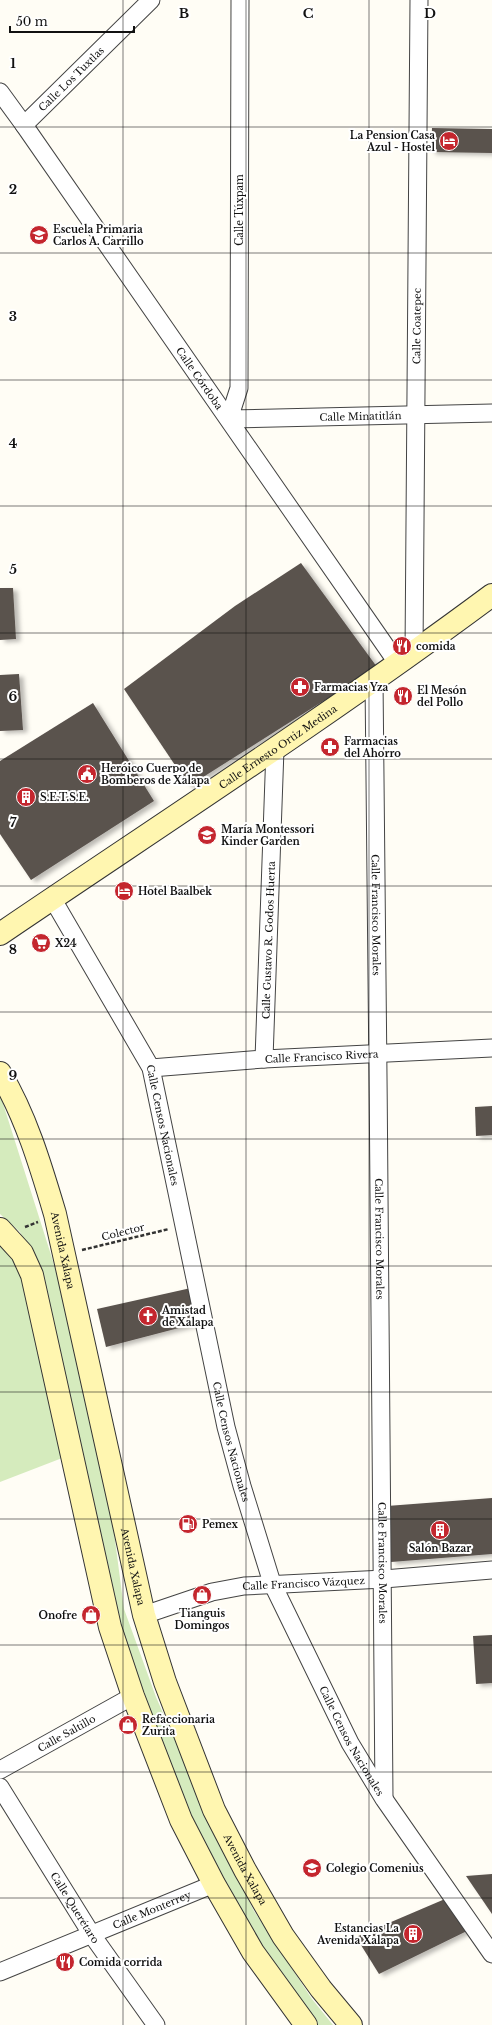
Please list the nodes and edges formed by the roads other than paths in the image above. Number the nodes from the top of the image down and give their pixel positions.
1 (151, 0) edge
2 (240, 0) edge
3 (419, 0) edge
4 (0, 92) edge
5 (24, 125) junction
6 (492, 413) edge
7 (416, 414) junction
8 (229, 419) junction
9 (492, 595) edge
10 (406, 658) junction
11 (374, 679) junction
12 (275, 749) junction
13 (52, 898) junction
14 (0, 934) edge
15 (492, 1048) edge
16 (377, 1054) junction
17 (264, 1059) junction
18 (151, 1068) junction
19 (0, 1073) edge
20 (4, 1232) edge
21 (492, 1570) edge
22 (384, 1579) junction
23 (272, 1583) junction
24 (144, 1615) junction
25 (133, 1696) junction
26 (0, 1770) edge
27 (0, 1787) edge
28 (384, 1799) junction
29 (214, 1884) junction
30 (92, 1935) junction
31 (492, 1954) edge
32 (0, 1972) edge
33 (321, 1989) junction
34 (301, 2018) edge
35 (156, 2025) edge
36 (351, 2025) edge

1 - 5 street, Calle Los Tuxtlas
2 - 8 street, Calle Túxpam
3 - 7 street, Calle Coatepec
4 - 5 street, Calle Córdoba
5 - 8 street, Calle Córdoba
6 - 7 street, Calle Minatitlán
7 - 8 street, Calle Minatitlán
7 - 10 street, Calle Coatepec
8 - 10 street, Calle Córdoba
9 - 10 main road, Calle Ernesto Ortiz Medina
10 - 11 main road, Calle Ernesto Ortiz Medina
11 - 12 main road, Calle Ernesto Ortiz Medina
11 - 16 street, Calle Francisco Morales
12 - 13 main road, Calle Ernesto Ortiz Medina
12 - 17 street, Calle Gustavo R. Godos Huerta
13 - 14 main road, Calle Ernesto Ortiz Medina
13 - 18 street, Calle Censos Nacionales
15 - 16 street, Calle Francisco Rivera
16 - 17 street, Calle Francisco Rivera
16 - 22 street, Calle Francisco Morales
17 - 18 street, Calle Francisco Rivera
18 - 23 street, Calle Censos Nacionales
19 - 24 main road, Avenida Xalapa
20 - 25 main road
21 - 22 street, Calle Francisco Vázquez
22 - 23 street, Calle Francisco Vázquez
22 - 28 street, Calle Francisco Morales
23 - 24 street, Calle Francisco Vázquez
23 - 28 street, Calle Censos Nacionales
24 - 33 main road, Avenida Xalapa
25 - 26 street, Calle Saltillo
25 - 29 main road
27 - 30 street, Calle Querétaro
28 - 31 street, Calle Censos Nacionales
29 - 30 street, Calle Monterrey
29 - 34 main road
30 - 32 street, Calle Monterrey
30 - 35 street, Calle Querétaro
33 - 34 main road
33 - 36 main road, Avenida Xalapa

